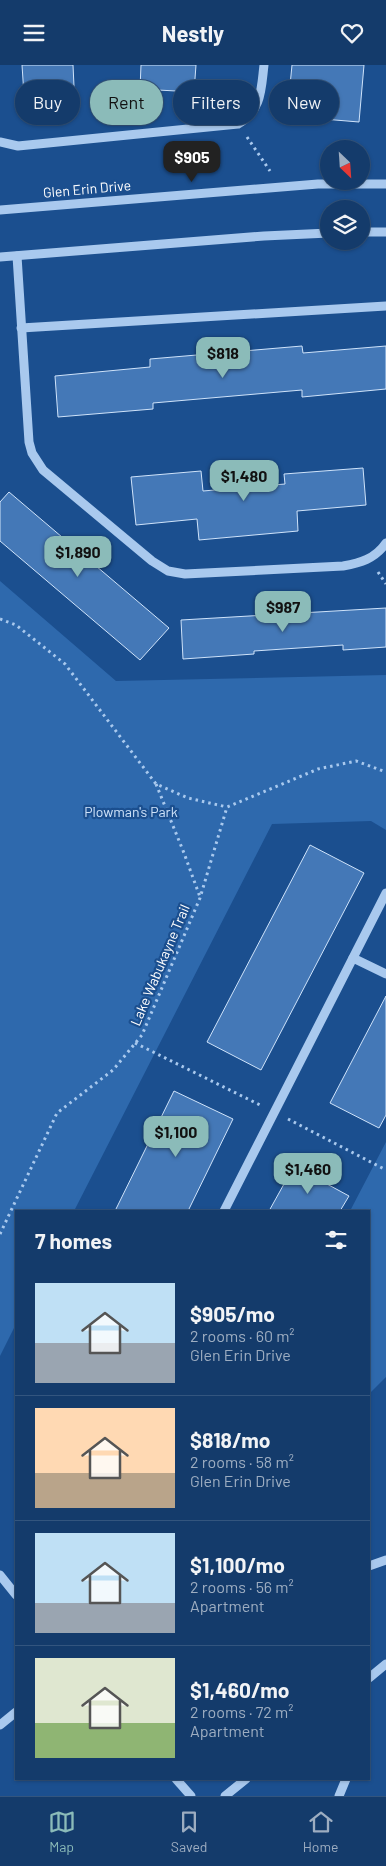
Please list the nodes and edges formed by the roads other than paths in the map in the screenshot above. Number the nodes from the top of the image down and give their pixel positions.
1 (264, 65) edge
2 (0, 143) edge
3 (386, 184) edge
4 (0, 210) edge
5 (370, 231) edge
6 (386, 232) edge
7 (320, 233) edge
8 (17, 256) junction
9 (0, 257) edge
10 (386, 306) edge
11 (21, 327) junction
12 (386, 543) edge
13 (386, 893) edge
14 (353, 957) junction
15 (386, 974) edge
16 (225, 1210) edge
17 (386, 1560) edge
18 (370, 1566) edge
19 (0, 1575) edge
20 (15, 1594) edge
21 (386, 1664) edge
22 (370, 1677) edge
23 (15, 1713) edge
24 (0, 1725) edge
25 (177, 1780) edge
26 (245, 1780) edge
27 (346, 1780) edge
28 (191, 1796) edge
29 (225, 1796) edge
30 (339, 1796) edge

1 - 2 street
3 - 4 street, Glen Erin Drive
5 - 6 street
7 - 8 street
8 - 9 street
8 - 11 street
10 - 11 street
11 - 12 street
13 - 14 street
14 - 15 street
14 - 16 street
17 - 18 street
19 - 20 street
21 - 22 street
23 - 24 street
25 - 28 street
26 - 29 street
27 - 30 street

